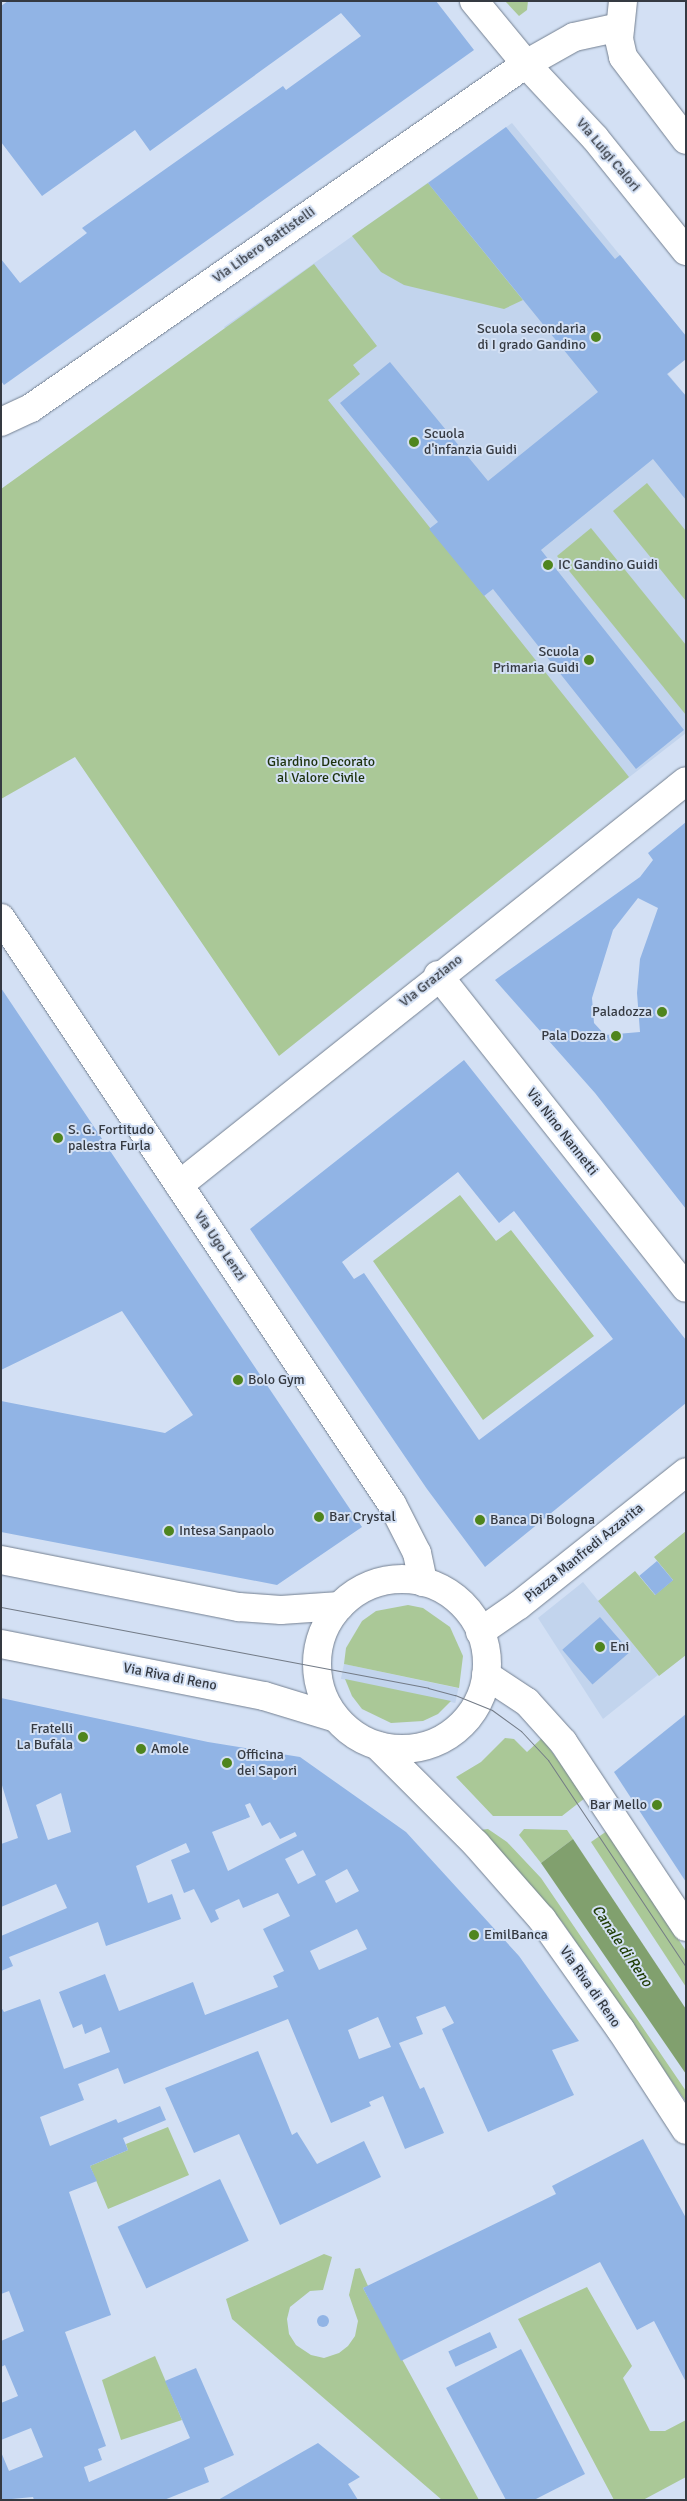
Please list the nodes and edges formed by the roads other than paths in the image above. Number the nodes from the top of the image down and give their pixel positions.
1 (474, 1) edge
2 (621, 14) edge
3 (526, 64) junction
4 (686, 140) edge
5 (686, 251) edge
6 (1, 422) edge
7 (686, 781) edge
8 (1, 918) edge
9 (438, 976) junction
10 (179, 1185) junction
11 (686, 1288) edge
12 (686, 1472) edge
13 (1, 1560) edge
14 (423, 1582) junction
15 (340, 1606) junction
16 (480, 1632) junction
17 (1, 1644) edge
18 (486, 1675) junction
19 (336, 1718) junction
20 (378, 1746) junction
21 (686, 1927) edge
22 (686, 2130) edge

1 - 3 street, Via Luigi Calori
2 - 3 street
2 - 4 street
3 - 5 street, Via Luigi Calori
3 - 6 street, Via Libero Battistelli
7 - 9 street, Via Graziano
8 - 10 street, Via Ugo Lenzi
9 - 10 street, Via Graziano
9 - 11 street, Via Nino Nannetti
10 - 14 street, Via Ugo Lenzi
12 - 16 street, Piazza Manfredi Azzarita
13 - 15 street
14 - 15 street
14 - 16 street
15 - 19 street
16 - 18 street
17 - 19 street, Via Riva di Reno
18 - 20 street
18 - 21 street
19 - 20 street
20 - 22 street, Via Riva di Reno

